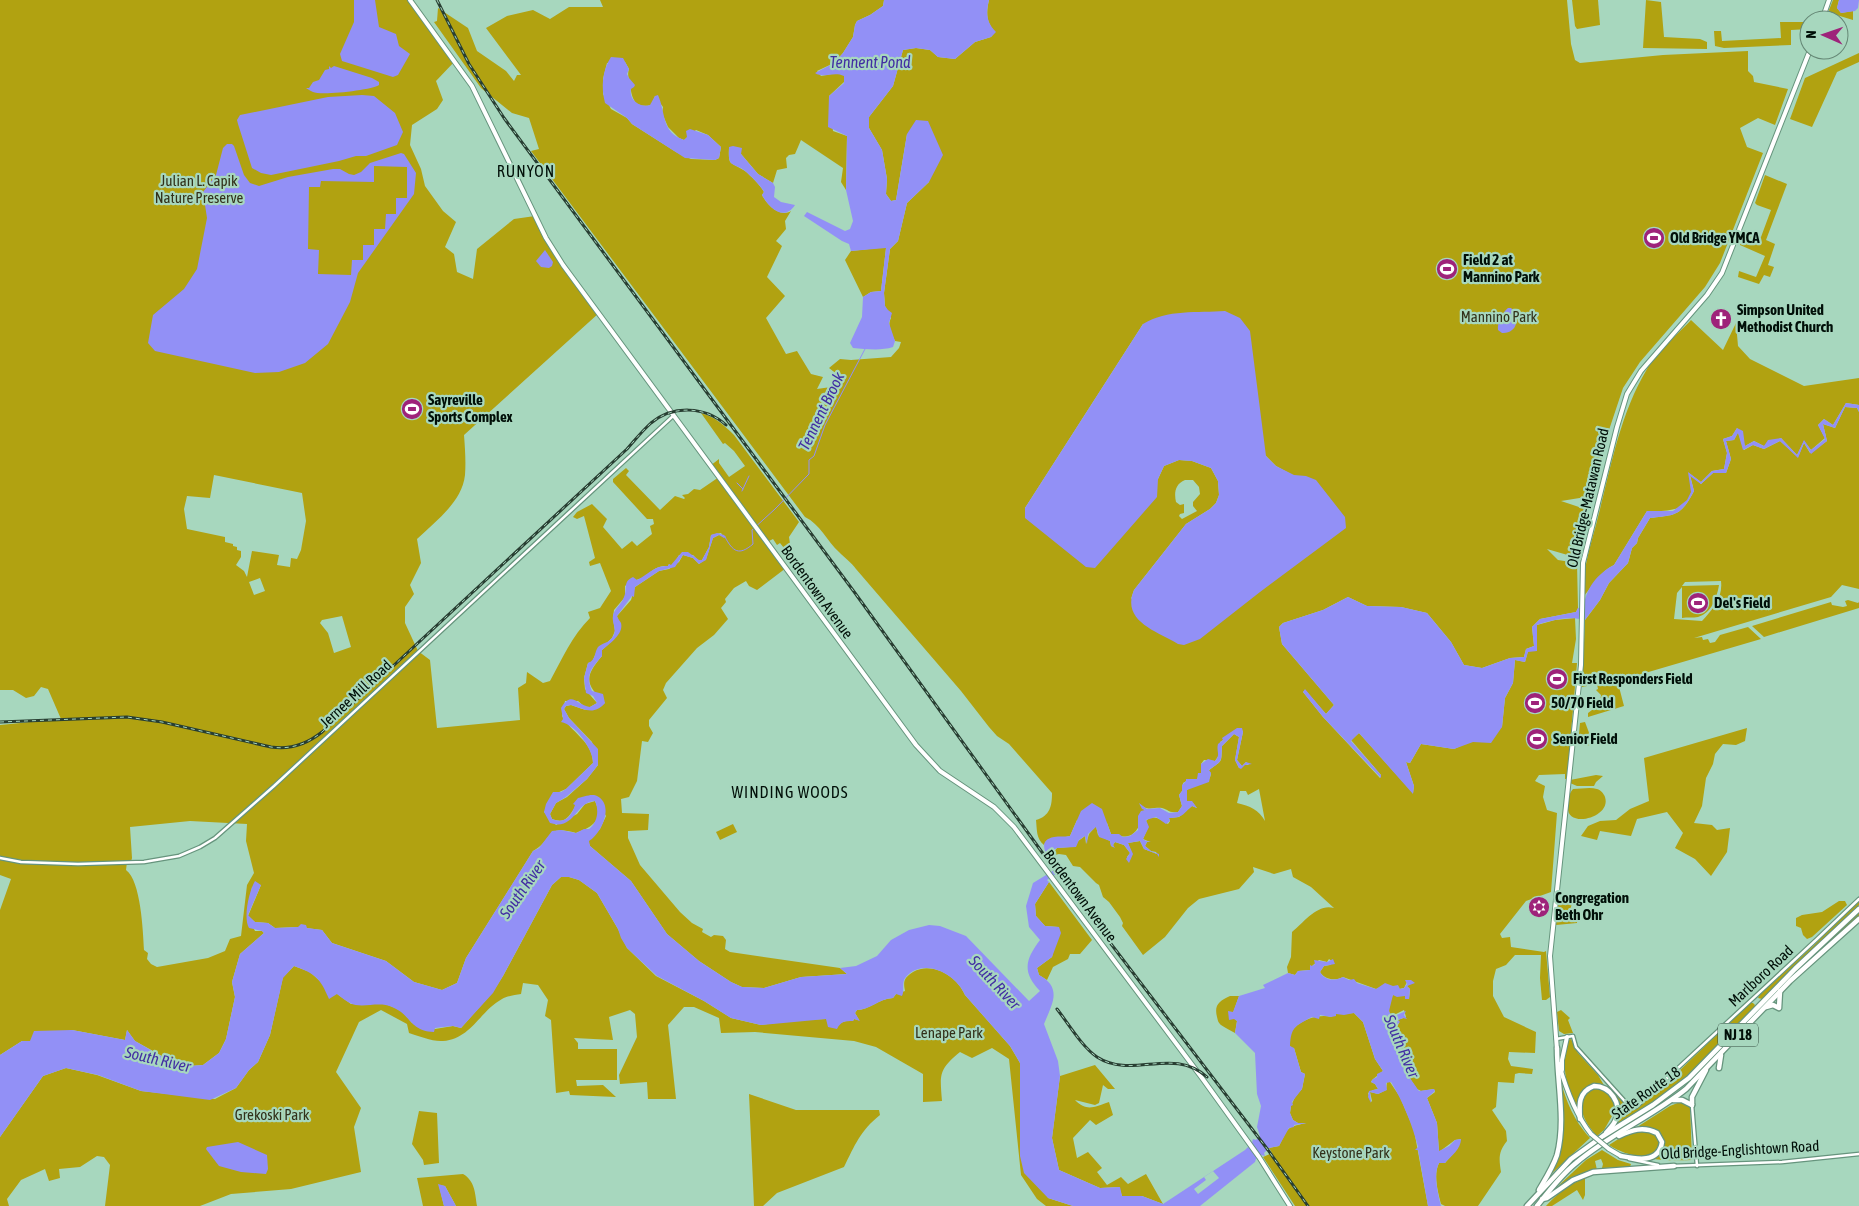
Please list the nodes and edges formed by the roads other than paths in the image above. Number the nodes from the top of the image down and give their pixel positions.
1 (410, 0) edge
2 (1806, 60) edge
3 (673, 416) junction
4 (0, 858) edge
5 (1859, 898) edge
6 (1859, 909) edge
7 (1859, 919) edge
8 (1780, 991) junction
9 (1553, 1002) joint
10 (1764, 1007) junction
11 (1749, 1024) junction
12 (1556, 1037) junction
13 (1567, 1037) junction
14 (1736, 1037) junction
15 (1557, 1048) junction
16 (1721, 1053) junction
17 (1711, 1064) junction
18 (1706, 1068) junction
19 (1562, 1072) junction
20 (1671, 1101) junction
21 (1692, 1105) junction
22 (1580, 1119) junction
23 (1602, 1136) junction
24 (1608, 1140) junction
25 (1859, 1154) edge
26 (1621, 1156) junction
27 (1674, 1166) junction
28 (1697, 1166) junction
29 (1532, 1200) junction
30 (1542, 1200) junction
31 (1290, 1206) edge
32 (1527, 1206) edge
33 (1536, 1206) edge

1 - 3 main road, Bordentown Avenue
2 - 9 main road, Old Bridge-Matawan Road
3 - 4 street, Jernee Mill Road
3 - 31 main road, Bordentown Avenue
5 - 13 street, Marlboro Road
6 - 23 highway, State Route 18 / NJ 18
7 - 8 highway, State Route 18 / NJ 18
8 - 10 highway, State Route 18 / NJ 18
8 - 10 highway
9 - 12 main road, Old Bridge-Englishtown Road
10 - 11 highway, State Route 18 / NJ 18
11 - 14 highway, State Route 18 / NJ 18
11 - 14 highway
12 - 13 street
12 - 15 main road, Old Bridge-Englishtown Road
13 - 19 main road
14 - 16 highway, State Route 18 / NJ 18
15 - 19 main road, Old Bridge-Englishtown Road
15 - 29 highway
16 - 17 highway, State Route 18 / NJ 18
16 - 17 highway
17 - 18 highway, State Route 18 / NJ 18
18 - 20 highway, State Route 18 / NJ 18
18 - 21 highway
19 - 22 main road, Old Bridge-Englishtown Road
20 - 21 highway
20 - 24 highway, State Route 18 / NJ 18
21 - 28 street
22 - 23 highway
22 - 26 main road, Old Bridge-Englishtown Road, bridge
23 - 29 highway, State Route 18 / NJ 18
24 - 26 highway
24 - 30 highway, State Route 18 / NJ 18
25 - 28 street, Old Bridge-Englishtown Road
26 - 27 street, Old Bridge-Englishtown Road
27 - 28 street, Old Bridge-Englishtown Road
27 - 30 highway
29 - 32 highway, State Route 18 / NJ 18
30 - 33 highway, State Route 18 / NJ 18

